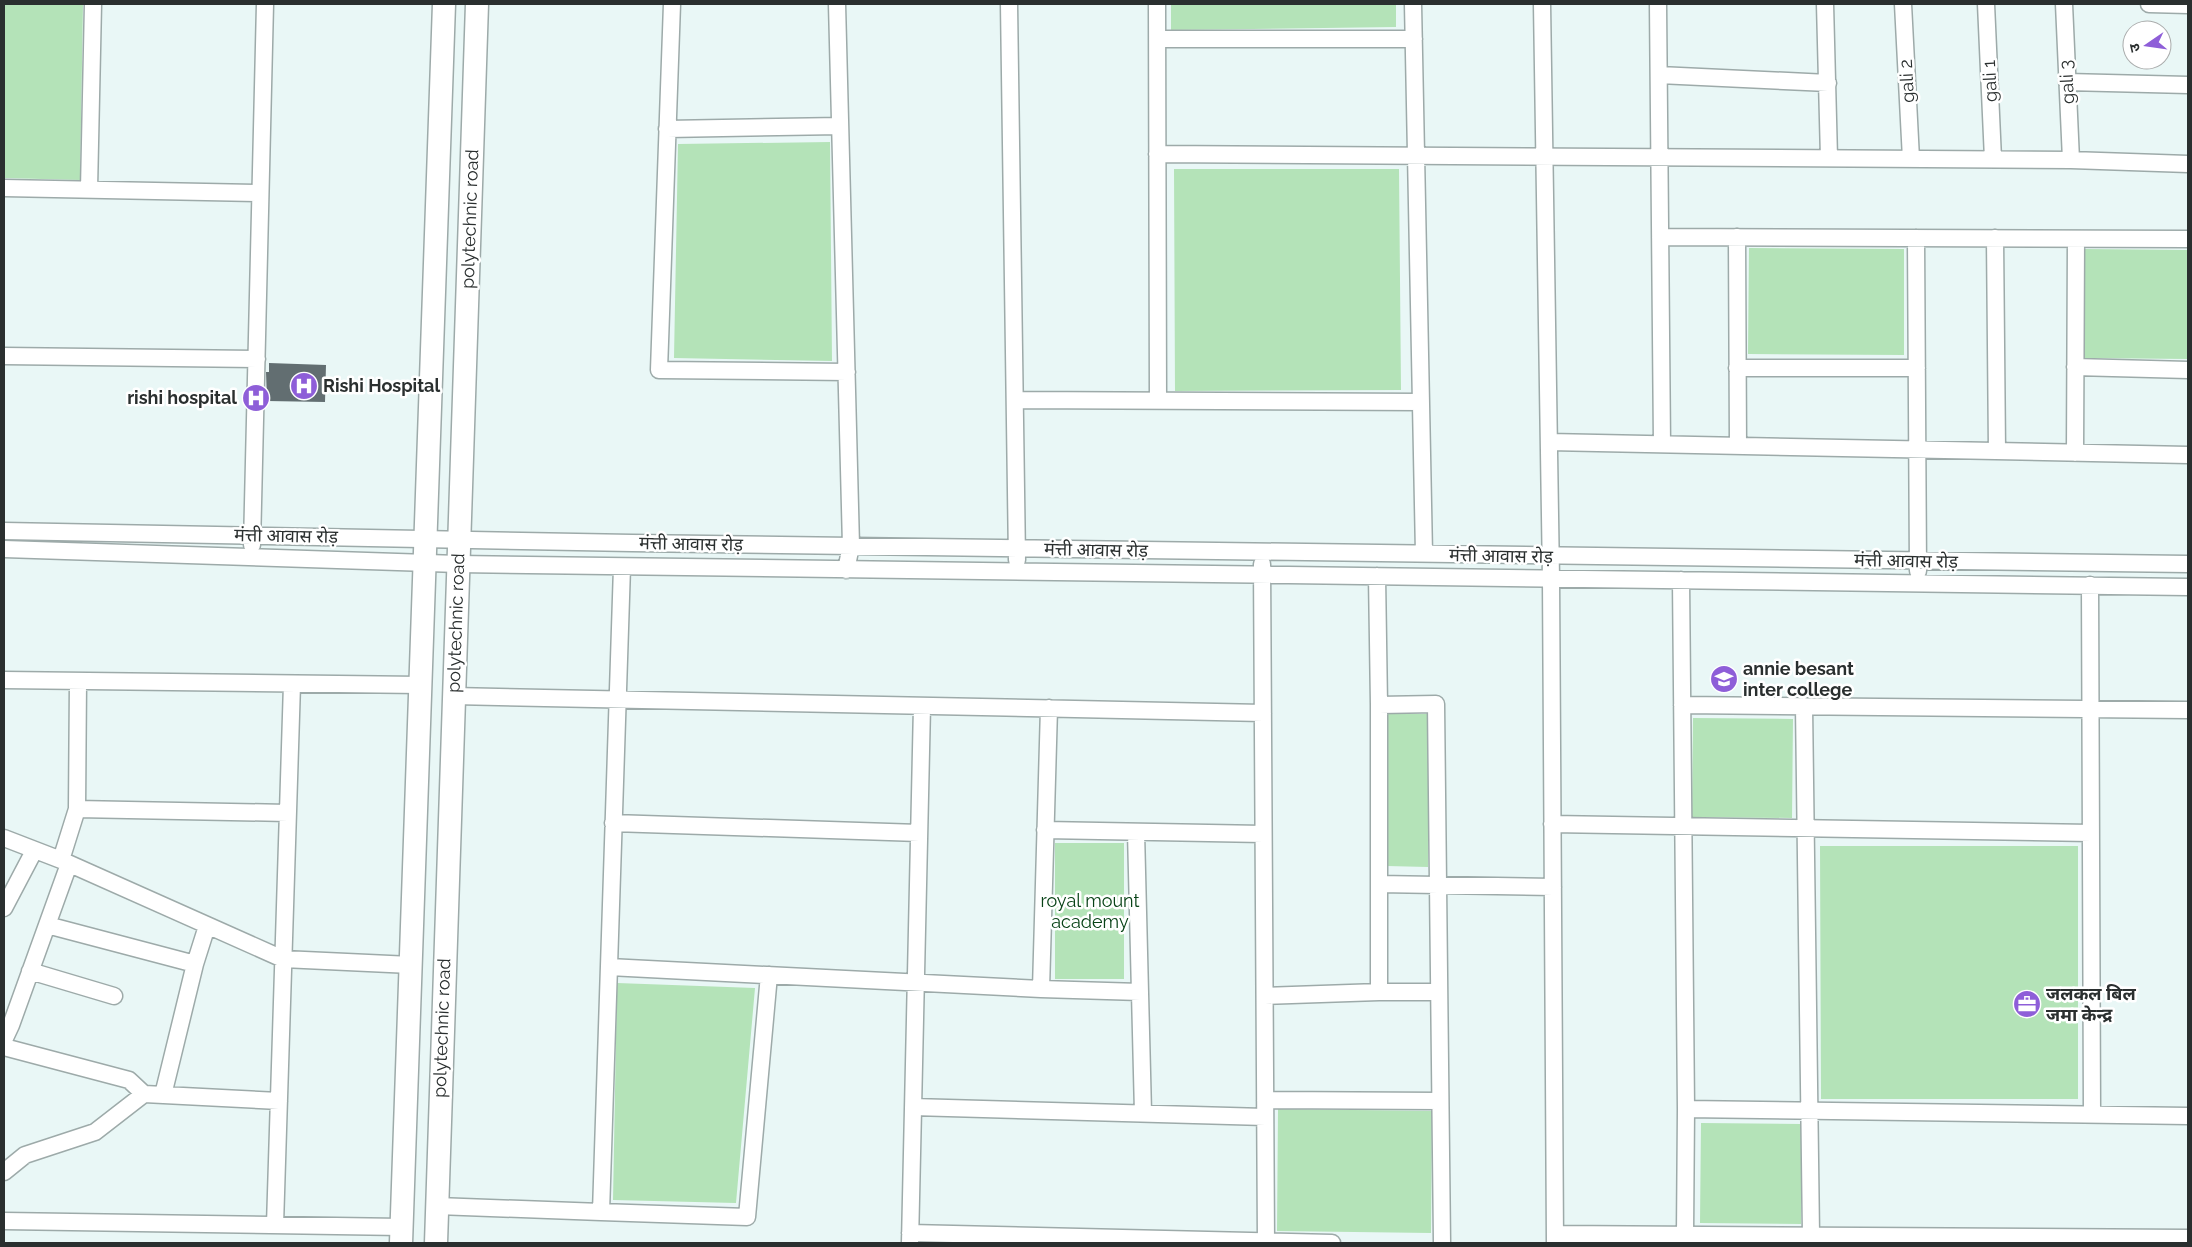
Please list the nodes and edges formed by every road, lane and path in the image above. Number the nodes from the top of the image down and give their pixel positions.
1 (93, 4) edge
2 (264, 4) edge
3 (444, 4) edge
4 (478, 4) edge
5 (672, 4) edge
6 (837, 4) edge
7 (1009, 4) edge
8 (1157, 4) edge
9 (1413, 4) edge
10 (1542, 4) edge
11 (1658, 4) edge
12 (1825, 4) edge
13 (1903, 4) edge
14 (1986, 4) edge
15 (2064, 4) edge
16 (2149, 4) edge
17 (2188, 5) edge
18 (1157, 39) junction
19 (1414, 39) junction
20 (1659, 76) junction
21 (2067, 82) junction
22 (1828, 84) junction
23 (2188, 85) edge
24 (840, 126) junction
25 (668, 129) junction
26 (1157, 154) junction
27 (1416, 156) junction
28 (1544, 157) junction
29 (1659, 157) junction
30 (1829, 158) junction
31 (1911, 159) junction
32 (1993, 159) junction
33 (2071, 160) junction
34 (2188, 164) edge
35 (4, 188) edge
36 (89, 189) junction
37 (260, 193) junction
38 (1660, 237) junction
39 (1736, 237) junction
40 (1916, 238) junction
41 (1995, 238) junction
42 (2076, 239) junction
43 (2188, 239) edge
44 (4, 356) edge
45 (257, 359) junction
46 (1738, 368) junction
47 (1917, 368) junction
48 (2075, 368) junction
49 (2188, 370) edge
50 (847, 372) junction
51 (1015, 400) junction
52 (1158, 400) junction
53 (1421, 402) junction
54 (1549, 442) junction
55 (1662, 444) junction
56 (1738, 446) junction
57 (1917, 450) junction
58 (1997, 451) junction
59 (2075, 453) junction
60 (2188, 455) edge
61 (4, 531) edge
62 (252, 536) junction
63 (426, 539) junction
64 (459, 539) junction
65 (851, 546) junction
66 (1017, 548) junction
67 (4, 549) edge
68 (1262, 552) junction
69 (1424, 554) junction
70 (1550, 556) junction
71 (252, 558) junction
72 (1918, 562) junction
73 (425, 564) junction
74 (458, 564) junction
75 (2188, 564) edge
76 (622, 567) junction
77 (846, 570) junction
78 (1017, 572) junction
79 (1262, 575) junction
80 (1377, 576) junction
81 (1551, 578) junction
82 (1681, 580) junction
83 (1918, 583) junction
84 (2090, 585) junction
85 (2188, 587) edge
86 (4, 680) edge
87 (78, 681) junction
88 (292, 684) junction
89 (420, 685) junction
90 (454, 696) junction
91 (618, 699) junction
92 (1379, 705) junction
93 (1682, 705) junction
94 (922, 706) junction
95 (1804, 706) junction
96 (1049, 708) junction
97 (2090, 709) junction
98 (2188, 710) edge
99 (1263, 713) junction
100 (77, 808) junction
101 (288, 813) junction
102 (613, 823) junction
103 (1552, 824) junction
104 (1683, 826) junction
105 (1806, 828) junction
106 (1045, 830) junction
107 (1136, 832) junction
108 (919, 833) junction
109 (2091, 833) junction
110 (1264, 834) junction
111 (4, 838) edge
112 (34, 851) junction
113 (65, 862) junction
114 (1379, 884) junction
115 (1438, 885) junction
116 (1553, 887) junction
117 (4, 908) edge
118 (47, 925) junction
119 (207, 926) junction
120 (283, 959) junction
121 (195, 964) junction
122 (411, 965) junction
123 (609, 968) junction
124 (30, 971) junction
125 (769, 975) junction
126 (916, 982) junction
127 (1041, 989) junction
128 (1140, 992) junction
129 (1380, 992) junction
130 (1439, 992) junction
131 (114, 996) dead end
132 (1264, 996) junction
133 (4, 1040) edge
134 (4, 1047) edge
135 (144, 1094) junction
136 (163, 1095) junction
137 (279, 1100) junction
138 (1265, 1100) junction
139 (1440, 1102) junction
140 (913, 1107) junction
141 (1686, 1109) junction
142 (1810, 1111) junction
143 (1143, 1113) junction
144 (2092, 1115) junction
145 (2188, 1116) edge
146 (1265, 1117) junction
147 (4, 1172) edge
148 (437, 1206) junction
149 (601, 1212) junction
150 (4, 1221) edge
151 (275, 1225) junction
152 (1685, 1234) junction
153 (402, 1235) edge
154 (1812, 1235) junction
155 (910, 1238) edge
156 (2188, 1238) edge
157 (1555, 1239) edge
158 (1266, 1242) edge
159 (436, 1243) edge
160 (1332, 1243) edge
161 (1442, 1243) edge

1 - 36 street
2 - 37 street
3 - 63 street
4 - 64 street, polytechnic road
5 - 25 street
6 - 24 street
7 - 51 street
8 - 18 street
9 - 19 street
10 - 28 street
11 - 20 street
12 - 22 street
13 - 31 street, gali 2
14 - 32 street, gali 1
15 - 21 street, gali 3
16 - 17 street
18 - 19 street
18 - 26 street
19 - 27 street
20 - 22 street
20 - 29 street
21 - 23 street
21 - 33 street, gali 3
22 - 30 street
24 - 25 street
24 - 50 street
25 - 50 street
26 - 27 street
26 - 52 street
27 - 28 street
27 - 53 street
28 - 29 street
28 - 54 street
29 - 30 street
29 - 38 street
30 - 31 street
31 - 32 street
32 - 33 street
33 - 34 street
35 - 36 street
36 - 37 street
37 - 45 street
38 - 39 street
38 - 55 street
39 - 40 street
39 - 46 street
40 - 41 street
40 - 47 street
41 - 42 street
41 - 58 street
42 - 43 street
42 - 48 street
44 - 45 street
45 - 62 street
46 - 47 street
46 - 56 street
47 - 57 street
48 - 49 street
48 - 59 street
50 - 65 street
51 - 52 street
51 - 66 street
52 - 53 street
53 - 69 street
54 - 55 street
54 - 70 street
55 - 56 street
56 - 57 street
57 - 58 street
57 - 72 street
58 - 59 street
59 - 60 street
61 - 62 street, मंत्ती आवास रोड़
62 - 63 street, मंत्ती आवास रोड़
62 - 71 street
63 - 64 street, मंत्ती आवास रोड़
63 - 73 street
64 - 65 street, मंत्ती आवास रोड़
64 - 74 street, polytechnic road
65 - 66 street, मंत्ती आवास रोड़
65 - 77 street
66 - 68 street, मंत्ती आवास रोड़
66 - 78 street
67 - 71 street
68 - 69 street, मंत्ती आवास रोड़
68 - 79 street
69 - 70 street, मंत्ती आवास रोड़
70 - 72 street, मंत्ती आवास रोड़
70 - 81 street
71 - 73 street
72 - 75 street, मंत्ती आवास रोड़
72 - 83 street
73 - 74 street
73 - 89 street
74 - 76 street
74 - 90 street, polytechnic road
76 - 77 street
76 - 91 street
77 - 78 street
78 - 79 street
79 - 80 street
79 - 99 street
80 - 81 street
80 - 92 street
81 - 82 street
81 - 103 street
82 - 83 street
82 - 93 street
83 - 84 street
84 - 85 street
84 - 97 street
86 - 87 street
87 - 88 street
87 - 100 street
88 - 89 street
88 - 101 street
89 - 122 street
90 - 91 street
90 - 148 street, polytechnic road
91 - 94 street
91 - 102 street
92 - 114 street
92 - 115 street
93 - 95 street
93 - 104 street
94 - 96 street
94 - 108 street
95 - 97 street
95 - 105 street
96 - 99 street
96 - 106 street
97 - 98 street
97 - 109 street
99 - 110 street
100 - 101 street
100 - 113 street
101 - 120 street
102 - 108 street
102 - 123 street
103 - 104 street
103 - 116 street
104 - 105 street
104 - 141 street
105 - 109 street
105 - 142 street
106 - 107 street
106 - 127 street
107 - 110 street
107 - 128 street
108 - 126 street
109 - 144 street
110 - 132 street
111 - 112 street
112 - 113 street
112 - 117 street
113 - 118 street
113 - 119 street
114 - 115 street
114 - 129 street
115 - 116 street
115 - 130 street
116 - 157 street
118 - 121 street
118 - 124 street
119 - 120 street
119 - 121 street
120 - 122 street
120 - 137 street
121 - 136 street
122 - 153 street
123 - 125 street
123 - 149 street
124 - 131 street
124 - 133 street
125 - 126 street
125 - 149 street
126 - 127 street
126 - 140 street
127 - 128 street
128 - 143 street
129 - 130 street
129 - 132 street
130 - 139 street
132 - 138 street
134 - 135 street
135 - 136 street
135 - 147 street
136 - 137 street
137 - 151 street
138 - 139 street
138 - 146 street
139 - 161 street
140 - 143 street
140 - 155 street
141 - 142 street
141 - 152 street
142 - 144 street
142 - 154 street
143 - 146 street
144 - 145 street
146 - 158 street
148 - 149 street
148 - 159 street, polytechnic road
150 - 151 street
151 - 153 street
152 - 154 street
152 - 157 street
154 - 156 street
155 - 158 street
158 - 160 street

